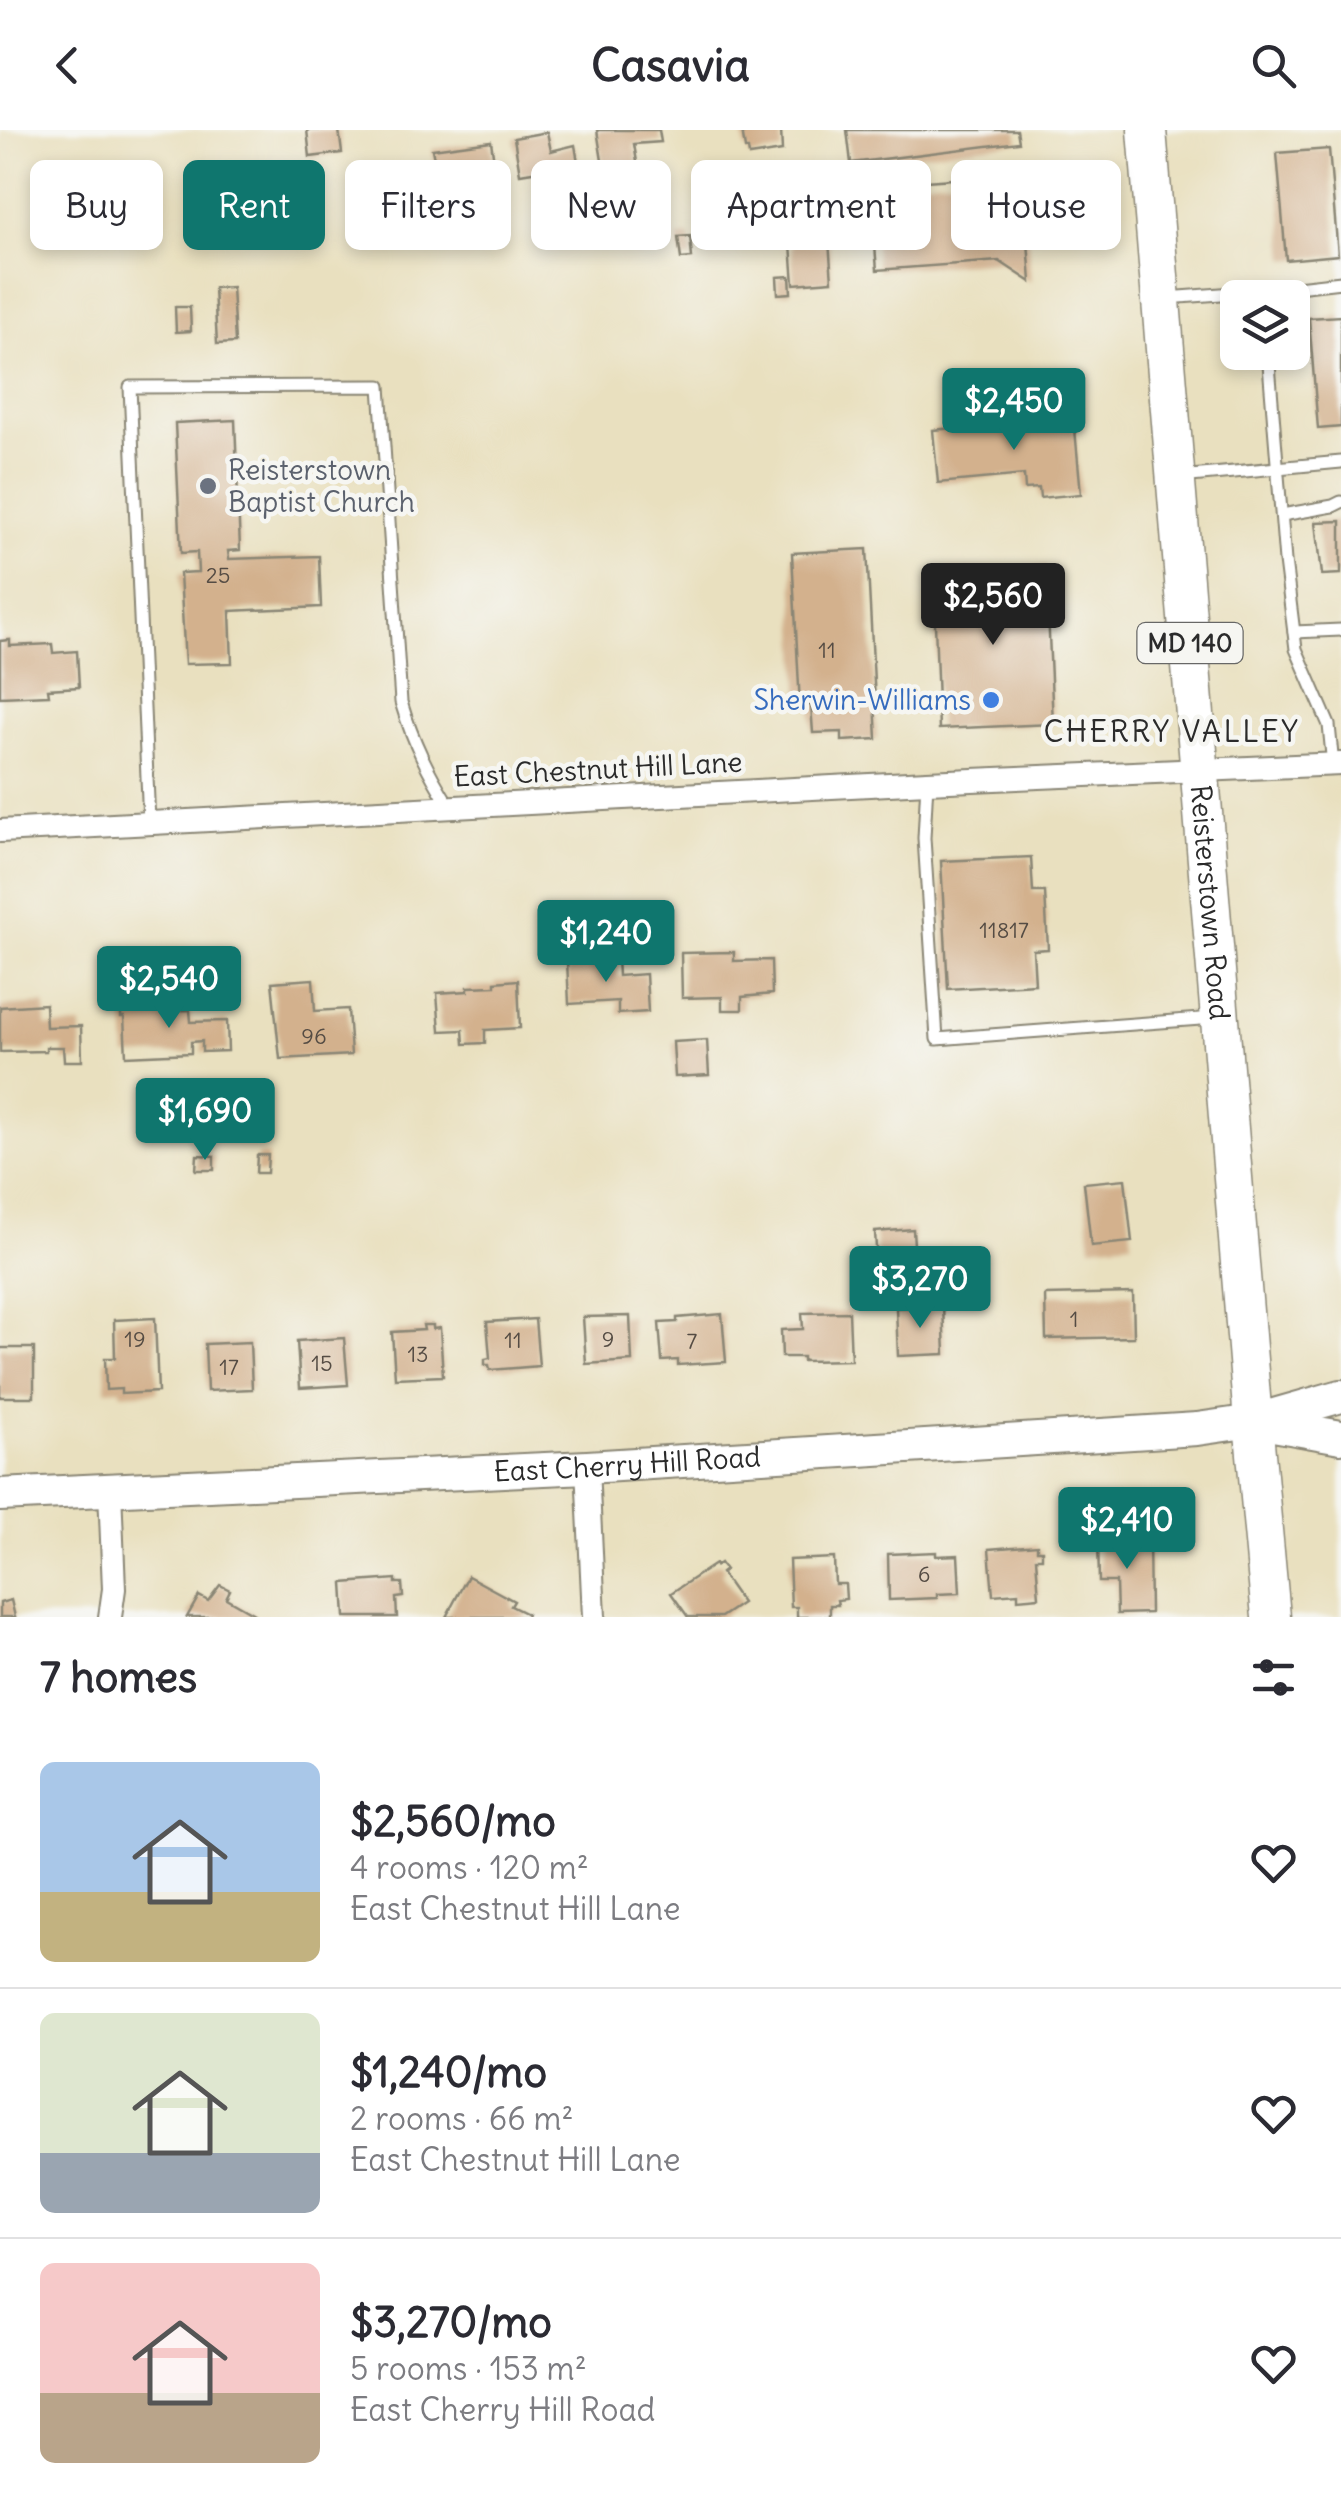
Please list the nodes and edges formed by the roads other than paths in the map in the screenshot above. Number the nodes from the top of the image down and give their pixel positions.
1 (1147, 130) edge
2 (1341, 282) edge
3 (1310, 287) edge
4 (1220, 296) edge
5 (1161, 298) junction
6 (1270, 370) edge
7 (1341, 462) edge
8 (1278, 468) junction
9 (1176, 477) junction
10 (1338, 505) edge
11 (1282, 516) junction
12 (1341, 630) edge
13 (1294, 632) junction
14 (1337, 765) edge
15 (1200, 769) junction
16 (927, 782) junction
17 (450, 807) junction
18 (149, 824) junction
19 (0, 831) edge
20 (1220, 1018) junction
21 (1341, 1396) edge
22 (1253, 1421) junction
23 (1341, 1437) edge
24 (587, 1467) junction
25 (110, 1490) junction
26 (0, 1495) edge
27 (110, 1617) edge
28 (594, 1617) edge
29 (1272, 1617) edge

1 - 5 main road, Reisterstown Road / MD 140
2 - 3 lane
4 - 5 lane
5 - 9 main road, Reisterstown Road / MD 140
6 - 8 lane
7 - 8 lane
8 - 9 lane
8 - 11 lane
9 - 15 main road, Reisterstown Road / MD 140
10 - 11 lane
11 - 13 lane
12 - 13 lane
13 - 14 lane
14 - 15 street, East Chestnut Hill Lane
15 - 16 street, East Chestnut Hill Lane
15 - 20 main road, Reisterstown Road / MD 140
16 - 17 street, East Chestnut Hill Lane
16 - 20 lane
17 - 18 street, East Chestnut Hill Lane
17 - 18 lane
18 - 19 street, East Chestnut Hill Lane
20 - 22 main road, Reisterstown Road / MD 140
21 - 22 main road
22 - 23 main road
22 - 24 main road, East Cherry Hill Road
22 - 29 main road, Reisterstown Road / MD 140
24 - 25 main road, East Cherry Hill Road
24 - 28 street
25 - 26 main road, East Cherry Hill Road
25 - 27 street

